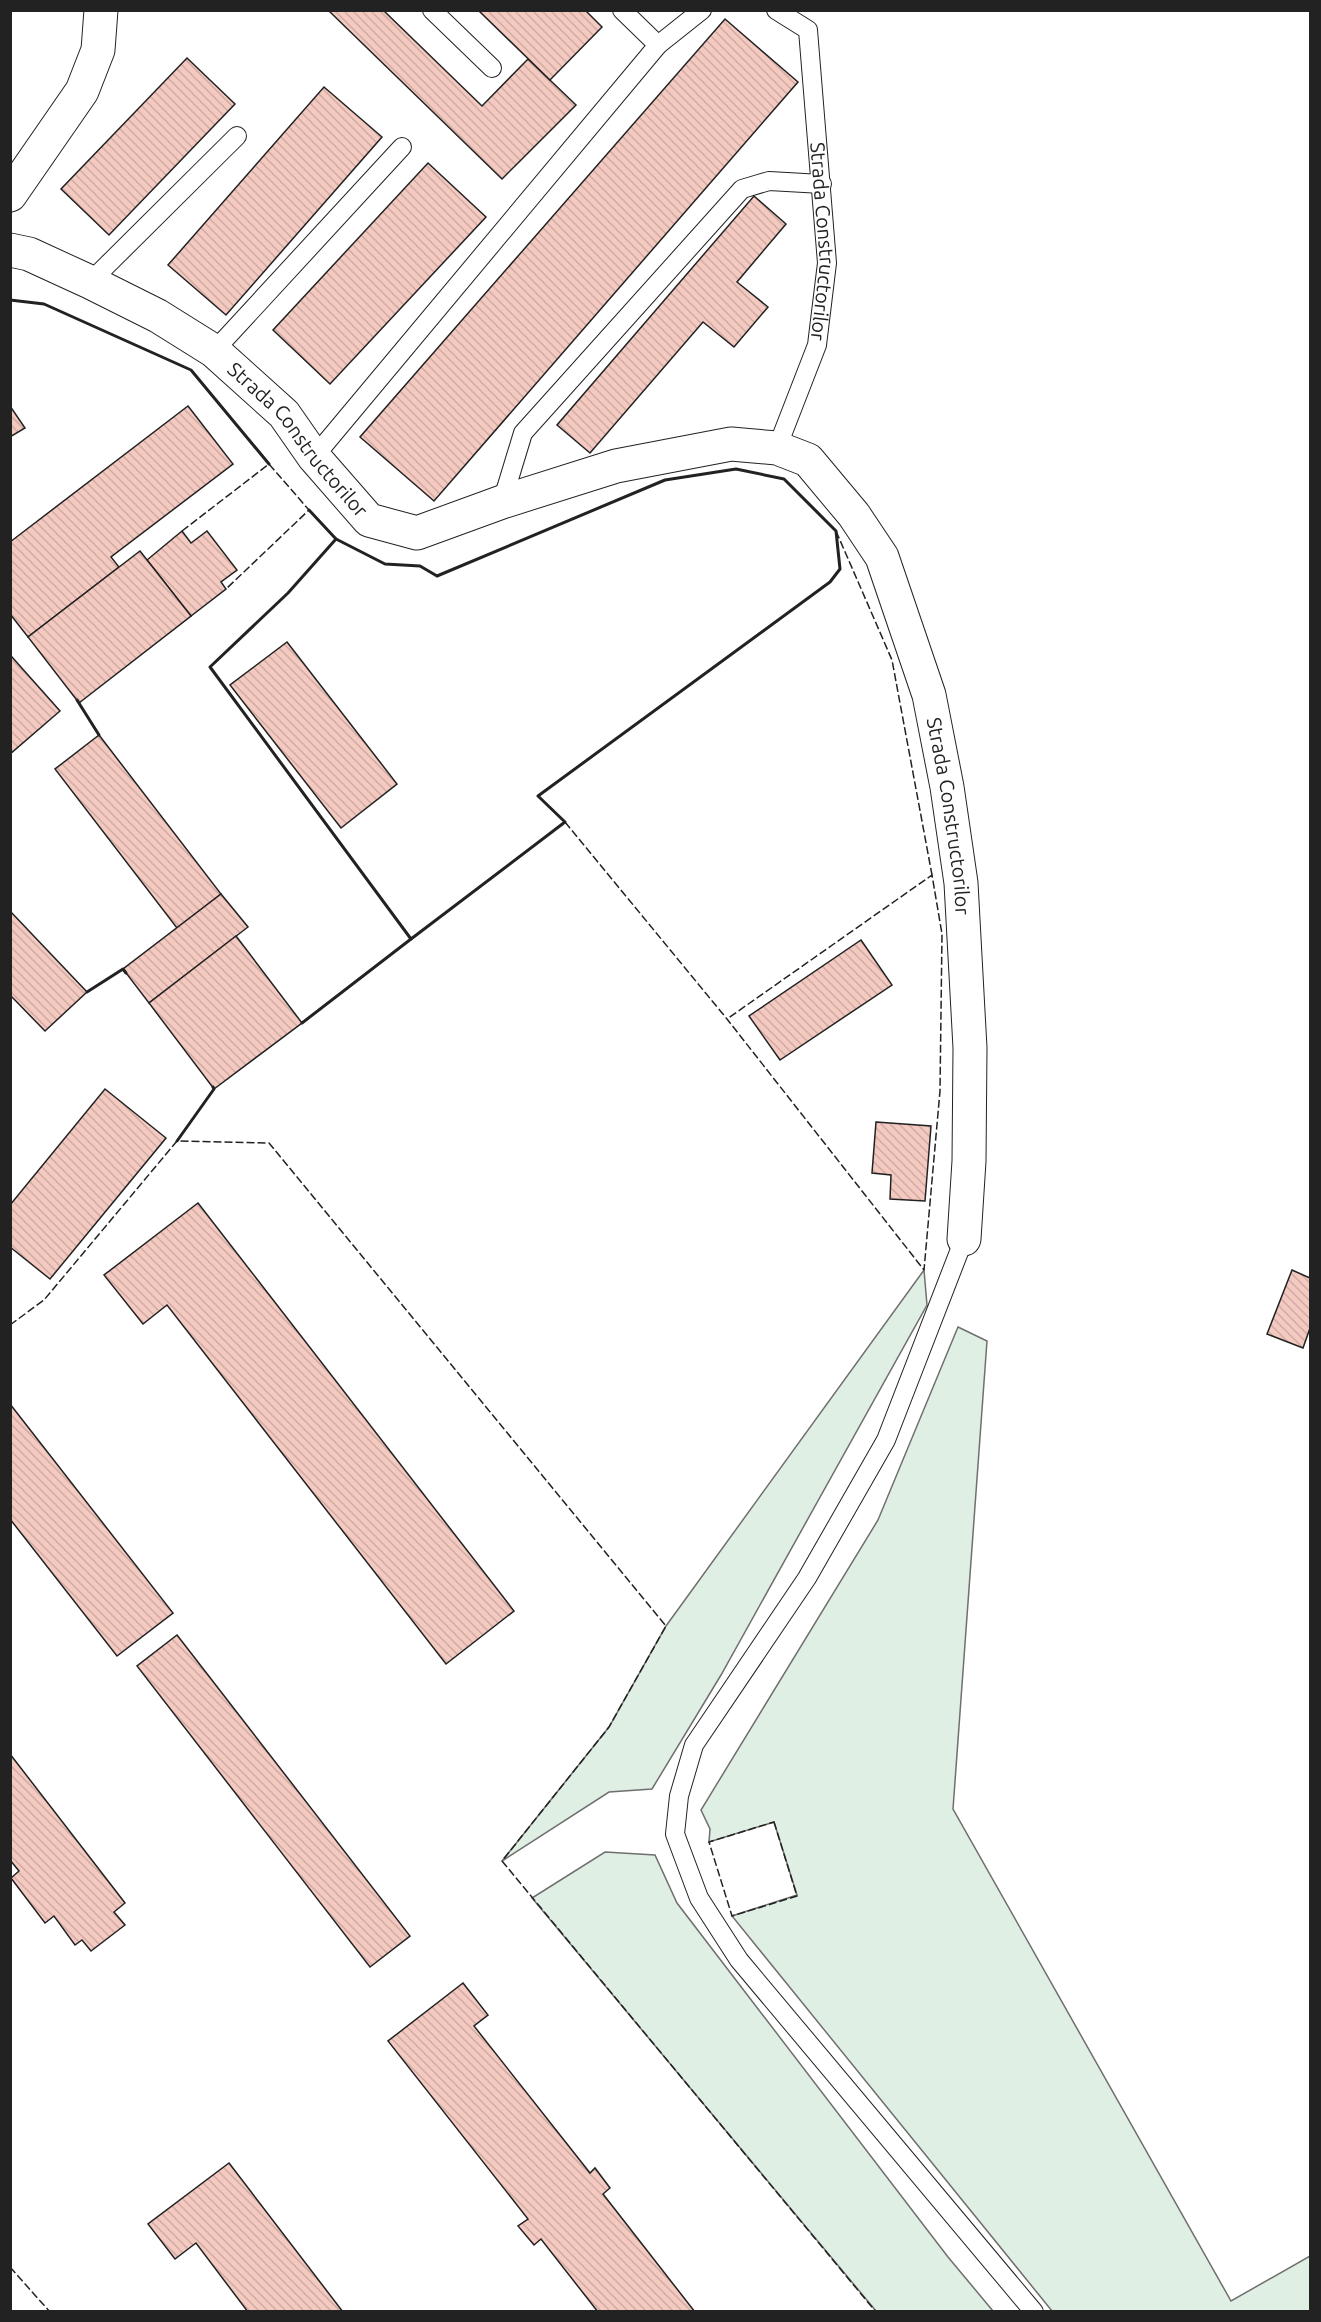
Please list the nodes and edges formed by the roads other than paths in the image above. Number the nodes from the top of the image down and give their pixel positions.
1 (432, 10) edge
2 (622, 10) edge
3 (702, 10) edge
4 (776, 10) edge
5 (102, 11) edge
6 (658, 45) junction
7 (492, 68) dead end
8 (237, 135) dead end
9 (402, 147) dead end
10 (822, 184) junction
11 (10, 195) edge
12 (10, 250) edge
13 (90, 282) junction
14 (214, 351) junction
15 (777, 448) junction
16 (314, 457) junction
17 (502, 502) junction
18 (964, 1239) joint
19 (1034, 2312) edge

1 - 7 lane
2 - 6 lane
3 - 6 lane
4 - 10 lane, Strada Constructorilor
5 - 11 street
6 - 16 lane
8 - 13 lane
9 - 14 lane
10 - 15 lane, Strada Constructorilor
10 - 17 lane
12 - 13 street, Strada Constructorilor
13 - 14 street, Strada Constructorilor
14 - 16 street, Strada Constructorilor
15 - 17 street, Strada Constructorilor
15 - 18 street, Strada Constructorilor
16 - 17 street, Strada Constructorilor
18 - 19 lane

